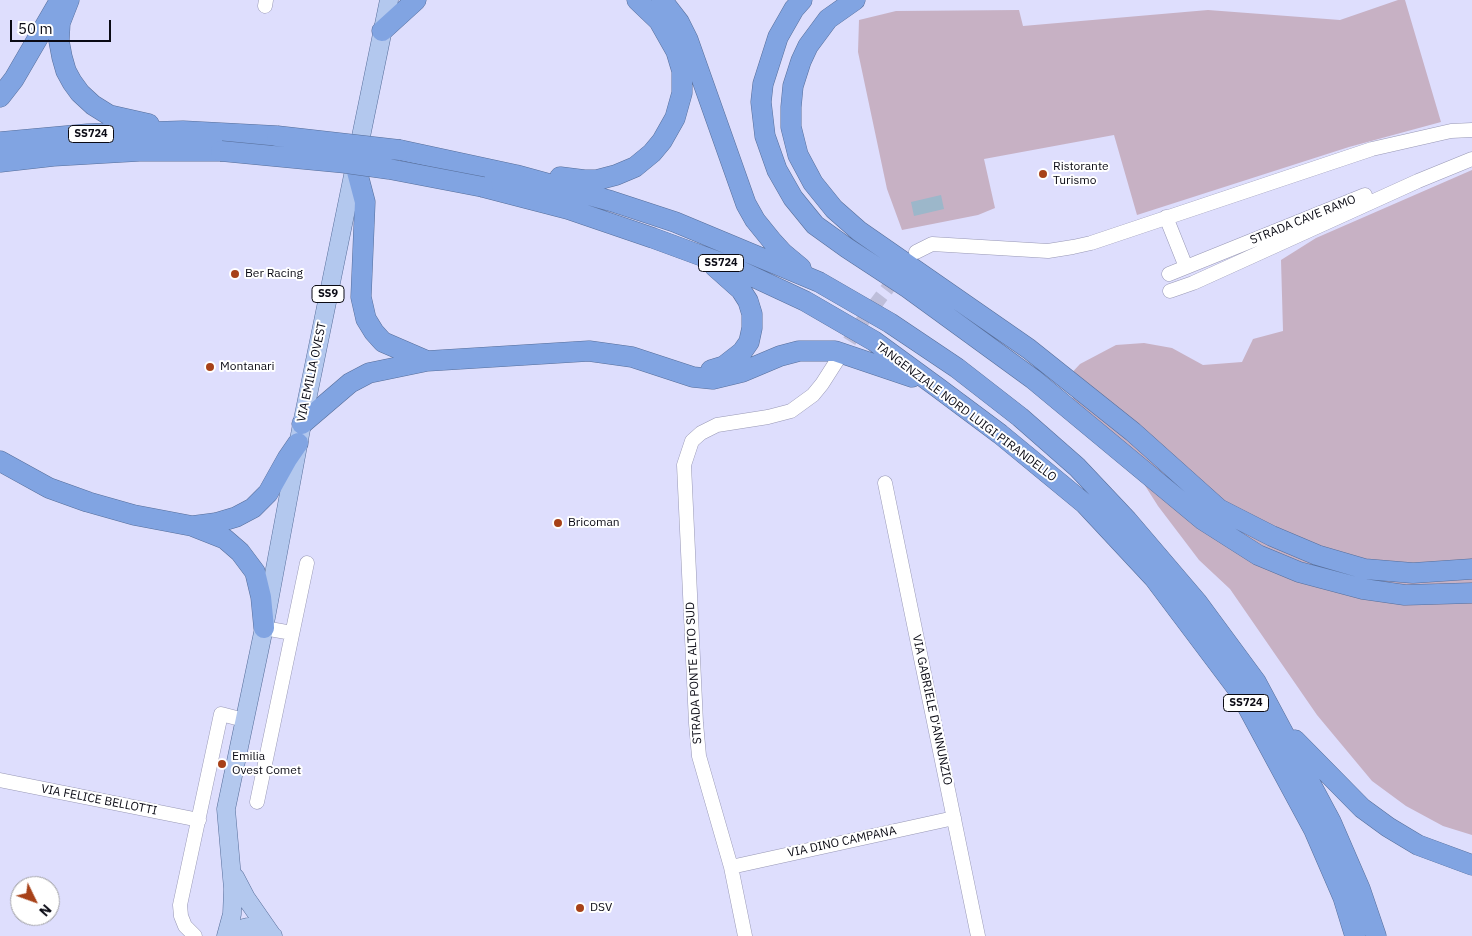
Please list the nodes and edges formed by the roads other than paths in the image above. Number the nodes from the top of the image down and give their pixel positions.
1 (60, 0) edge
2 (69, 0) edge
3 (389, 0) edge
4 (416, 0) edge
5 (637, 0) edge
6 (662, 0) edge
7 (802, 0) edge
8 (855, 0) edge
9 (382, 31) junction
10 (0, 96) edge
11 (1472, 130) edge
12 (183, 131) junction
13 (0, 142) edge
14 (223, 142) junction
15 (53, 156) junction
16 (1472, 158) edge
17 (0, 162) edge
18 (355, 164) junction
19 (0, 172) edge
20 (488, 175) junction
21 (1166, 217) junction
22 (916, 252) dead end
23 (702, 256) junction
24 (1186, 267) junction
25 (1169, 274) dead end
26 (819, 282) junction
27 (1170, 291) dead end
28 (838, 359) tunnel mouth
29 (426, 361) junction
30 (684, 374) junction
31 (937, 387) junction
32 (300, 434) junction
33 (0, 461) edge
34 (885, 483) dead end
35 (192, 526) junction
36 (307, 562) dead end
37 (1472, 569) edge
38 (1472, 593) edge
39 (264, 628) junction
40 (292, 633) junction
41 (244, 720) junction
42 (1276, 720) junction
43 (0, 780) edge
44 (257, 802) dead end
45 (954, 818) junction
46 (198, 820) junction
47 (1472, 865) edge
48 (731, 867) junction
49 (232, 870) junction
50 (272, 935) edge
51 (195, 936) edge
52 (227, 936) edge
53 (745, 936) edge
54 (978, 936) edge
55 (1356, 936) edge
56 (1376, 936) edge

1 - 10 highway
2 - 12 highway
3 - 9 main road, VIA EMILIA OVEST / SS9
4 - 9 highway
5 - 20 highway
6 - 26 highway
7 - 38 highway
8 - 37 highway
9 - 18 main road, VIA EMILIA OVEST / SS9
11 - 21 street
12 - 13 highway, TANGENZIALE NORD LUIGI PIRANDELLO / SS724
12 - 14 highway, TANGENZIALE NORD LUIGI PIRANDELLO / SS724
14 - 15 highway, TANGENZIALE NORD LUIGI PIRANDELLO / SS724
14 - 20 highway, TANGENZIALE NORD LUIGI PIRANDELLO / SS724, bridge
15 - 17 highway, TANGENZIALE NORD LUIGI PIRANDELLO / SS724
15 - 19 highway
16 - 24 street, STRADA CAVE RAMO
16 - 27 street, STRADA CAVE RAMO
18 - 29 highway
18 - 32 main road, VIA EMILIA OVEST / SS9
20 - 23 highway, TANGENZIALE NORD LUIGI PIRANDELLO / SS724
20 - 26 highway, TANGENZIALE NORD LUIGI PIRANDELLO / SS724
21 - 22 street
21 - 24 street
23 - 30 highway
23 - 31 highway, TANGENZIALE NORD LUIGI PIRANDELLO / SS724
24 - 25 street, STRADA CAVE RAMO
26 - 42 highway, TANGENZIALE NORD LUIGI PIRANDELLO / SS724
28 - 48 street, STRADA PONTE ALTO SUD
29 - 30 highway
29 - 32 highway
30 - 31 highway
31 - 55 highway, TANGENZIALE NORD LUIGI PIRANDELLO / SS724
32 - 35 highway
32 - 39 main road, VIA EMILIA OVEST / SS9
33 - 35 highway
34 - 45 street, VIA GABRIELE D'ANNUNZIO
35 - 39 highway
36 - 40 street
39 - 40 street
39 - 41 main road, VIA EMILIA OVEST / SS9
40 - 44 street
41 - 46 street
41 - 49 main road, VIA EMILIA OVEST / SS9
42 - 47 highway
42 - 56 highway, TANGENZIALE NORD LUIGI PIRANDELLO / SS724
43 - 46 street, VIA FELICE BELLOTTI
45 - 48 street, VIA DINO CAMPANA
45 - 54 street, VIA GABRIELE D'ANNUNZIO
46 - 51 street
48 - 53 street, STRADA PONTE ALTO SUD
49 - 50 main road, VIA EMILIA OVEST
49 - 52 main road, VIA EMILIA OVEST
50 - 52 main road

